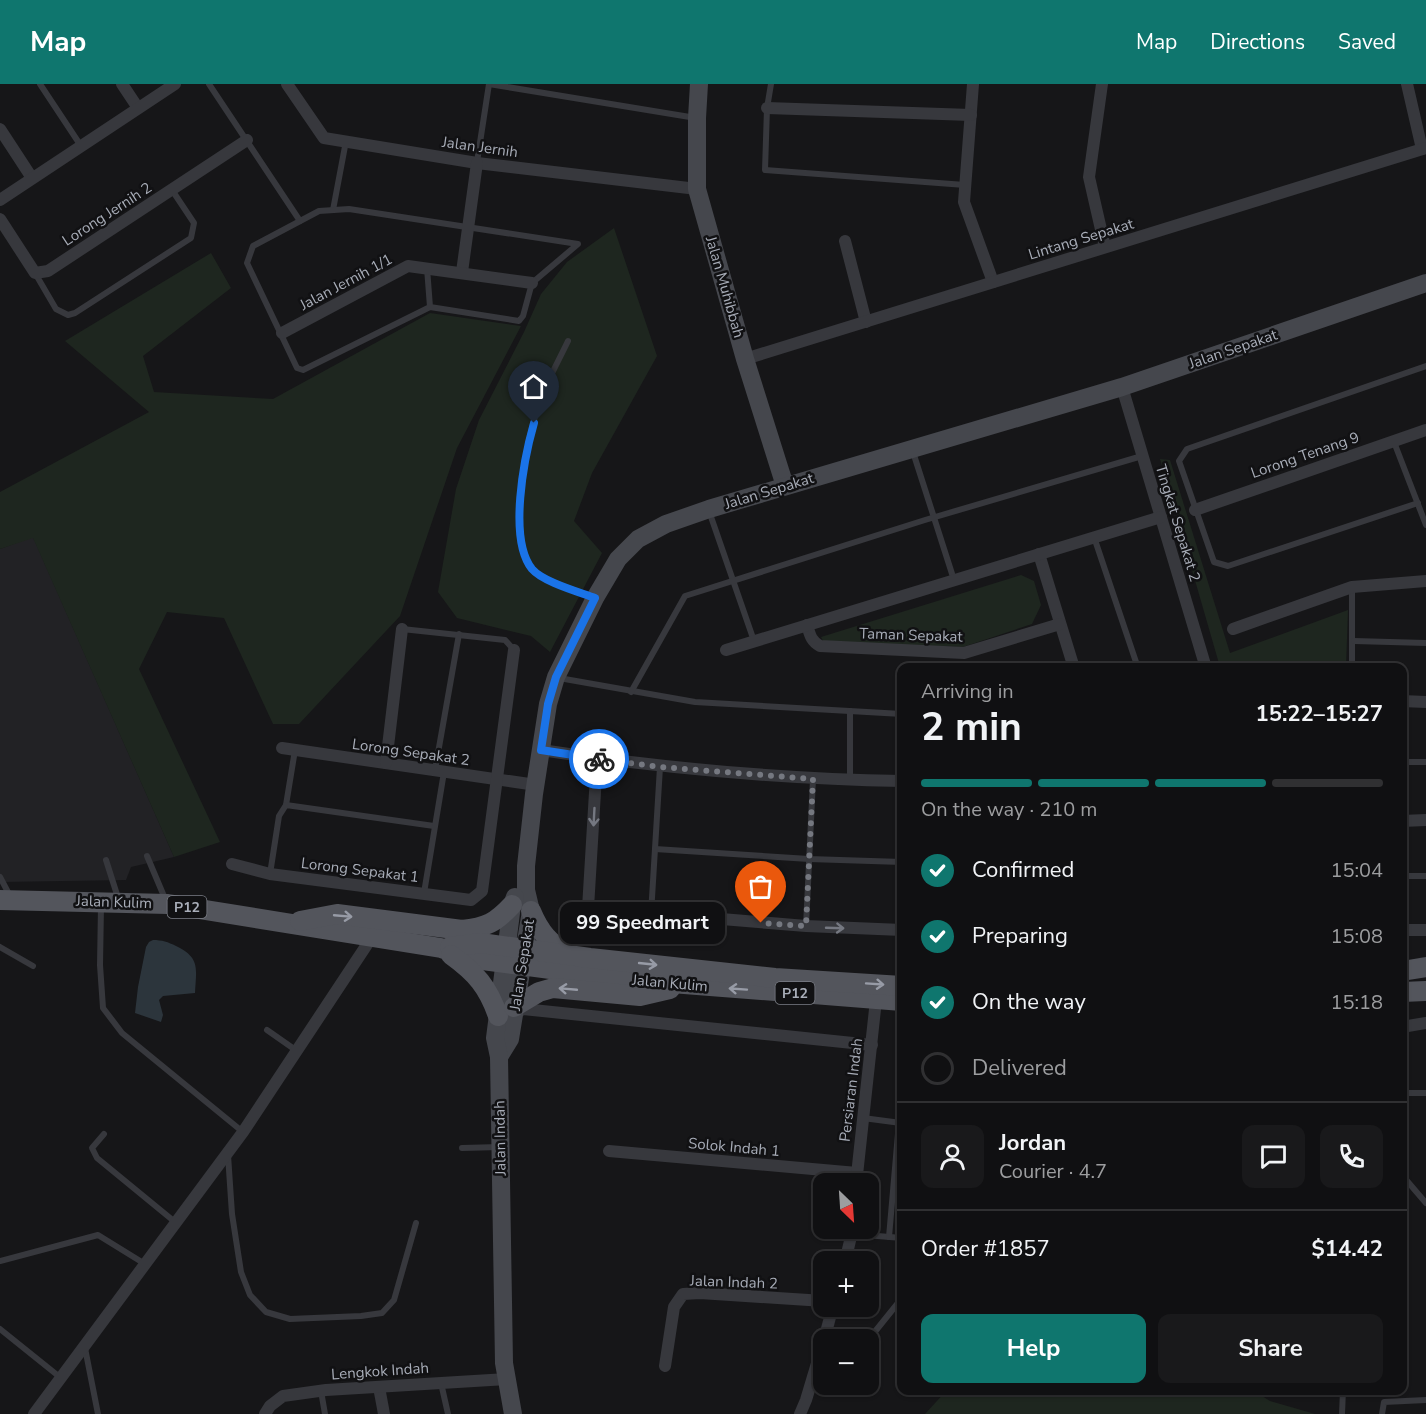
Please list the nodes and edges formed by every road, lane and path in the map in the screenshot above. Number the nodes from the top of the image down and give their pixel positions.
1 (40, 84) edge
2 (122, 84) edge
3 (175, 84) edge
4 (209, 84) edge
5 (287, 84) edge
6 (489, 84) edge
7 (699, 84) edge
8 (771, 84) edge
9 (974, 84) edge
10 (1102, 84) edge
11 (1407, 84) edge
12 (138, 108) junction
13 (767, 108) junction
14 (971, 115) junction
15 (697, 118) junction
16 (0, 129) edge
17 (247, 140) junction
18 (346, 141) junction
19 (81, 146) junction
20 (1424, 148) edge
21 (477, 163) junction
22 (32, 178) junction
23 (966, 185) junction
24 (172, 189) junction
25 (697, 189) junction
26 (0, 200) edge
27 (333, 210) junction
28 (0, 219) edge
29 (300, 221) junction
30 (468, 229) junction
31 (846, 241) dead end
32 (1105, 247) junction
33 (427, 268) junction
34 (462, 272) junction
35 (35, 273) junction
36 (993, 282) junction
37 (532, 283) junction
38 (1426, 283) edge
39 (430, 307) junction
40 (866, 321) junction
41 (282, 333) junction
42 (568, 341) dead end
43 (746, 359) junction
44 (1426, 366) edge
45 (1122, 387) junction
46 (1426, 430) edge
47 (1394, 441) junction
48 (911, 448) junction
49 (1142, 456) junction
50 (785, 486) junction
51 (1418, 503) junction
52 (709, 509) junction
53 (1195, 510) junction
54 (934, 517) junction
55 (1161, 517) junction
56 (1426, 525) edge
57 (1094, 537) junction
58 (1039, 554) junction
59 (734, 580) junction
60 (954, 580) junction
61 (1426, 581) edge
62 (1352, 587) junction
63 (595, 598) junction
64 (1060, 624) junction
65 (807, 625) junction
66 (402, 629) joint
67 (1233, 629) dead end
68 (459, 634) junction
69 (754, 641) junction
70 (1354, 641) junction
71 (1426, 643) edge
72 (514, 650) joint
73 (726, 650) dead end
74 (1072, 663) edge
75 (1136, 663) edge
76 (1205, 663) edge
77 (1352, 663) edge
78 (556, 677) junction
79 (631, 692) junction
80 (1407, 701) edge
81 (1426, 702) edge
82 (850, 711) junction
83 (897, 714) edge
84 (282, 748) dead end
85 (296, 750) junction
86 (541, 750) junction
87 (597, 759) junction
88 (1407, 762) edge
89 (1426, 762) edge
90 (386, 763) junction
91 (660, 767) junction
92 (439, 771) junction
93 (497, 779) junction
94 (813, 779) junction
95 (850, 780) junction
96 (897, 781) edge
97 (536, 785) junction
98 (286, 805) junction
99 (1426, 820) edge
100 (1407, 821) edge
101 (434, 826) junction
102 (655, 849) junction
103 (147, 856) dead end
104 (809, 859) junction
105 (106, 860) dead end
106 (897, 862) edge
107 (232, 864) dead end
108 (270, 874) junction
109 (1407, 876) edge
110 (1426, 876) edge
111 (0, 878) edge
112 (424, 893) junction
113 (6, 900) edge
114 (110, 901) junction
115 (168, 904) junction
116 (521, 908) junction
117 (651, 915) junction
118 (285, 923) junction
119 (806, 926) junction
120 (897, 930) edge
121 (1407, 930) edge
122 (1426, 930) edge
123 (372, 937) junction
124 (0, 946) edge
125 (441, 948) junction
126 (514, 956) junction
127 (590, 958) junction
128 (33, 966) dead end
129 (1426, 967) edge
130 (1407, 969) edge
131 (688, 986) junction
132 (897, 986) edge
133 (1426, 991) edge
134 (1407, 992) edge
135 (876, 1000) junction
136 (897, 1001) edge
137 (509, 1013) junction
138 (1426, 1023) edge
139 (1407, 1026) edge
140 (267, 1030) dead end
141 (872, 1045) junction
142 (298, 1051) junction
143 (1407, 1093) edge
144 (1426, 1093) edge
145 (863, 1118) junction
146 (897, 1122) edge
147 (243, 1132) junction
148 (104, 1134) dead end
149 (500, 1147) junction
150 (462, 1148) dead end
151 (228, 1151) junction
152 (609, 1151) dead end
153 (897, 1153) edge
154 (813, 1173) edge
155 (857, 1173) edge
156 (1407, 1181) edge
157 (1409, 1184) joint
158 (1425, 1202) edge
159 (175, 1222) junction
160 (416, 1222) dead end
161 (879, 1235) edge
162 (889, 1237) junction
163 (897, 1238) edge
164 (0, 1261) edge
165 (145, 1264) junction
166 (813, 1300) edge
167 (897, 1304) edge
168 (0, 1329) edge
169 (877, 1329) edge
170 (84, 1348) junction
171 (665, 1366) dead end
172 (813, 1377) edge
173 (61, 1378) junction
174 (507, 1379) junction
175 (441, 1383) junction
176 (379, 1387) junction
177 (321, 1390) junction
178 (1342, 1395) edge
179 (1426, 1400) edge
180 (34, 1414) edge
181 (98, 1414) edge
182 (265, 1414) edge
183 (326, 1414) edge
184 (384, 1414) edge
185 (448, 1414) edge
186 (513, 1414) edge
187 (800, 1414) edge
188 (1342, 1414) edge
189 (1382, 1414) edge

1 - 19 lane
2 - 12 street
3 - 12 street
4 - 17 lane
5 - 18 street, Jalan Jernih
6 - 15 lane
6 - 21 lane
7 - 15 street, Jalan Muhibbah
8 - 13 lane
9 - 14 street
10 - 32 street
11 - 20 street
12 - 19 street
13 - 14 street
13 - 23 lane
14 - 23 street
15 - 25 street, Jalan Muhibbah
16 - 22 street
17 - 24 street, Lorong Jernih 2
17 - 29 lane
18 - 21 street, Jalan Jernih
18 - 27 lane
19 - 22 street
20 - 32 street, Lintang Sepakat
21 - 25 street, Jalan Jernih
21 - 30 street
22 - 26 street
23 - 36 street
24 - 35 street, Lorong Jernih 2
24 - 35 lane
25 - 43 street, Jalan Muhibbah
27 - 29 lane
27 - 30 lane
28 - 35 street
29 - 41 lane
30 - 34 street
30 - 37 lane
31 - 40 street
32 - 36 street, Lintang Sepakat
33 - 34 street, Jalan Jernih 1/1
33 - 39 lane
33 - 41 street, Jalan Jernih 1/1
34 - 37 street, Jalan Jernih 1/1
36 - 40 street, Lintang Sepakat
37 - 39 lane
38 - 45 street, Jalan Sepakat
39 - 41 lane
40 - 43 street, Lintang Sepakat
42 - 63 lane
43 - 50 street, Jalan Muhibbah
44 - 53 lane
45 - 48 street, Jalan Sepakat
45 - 49 street, Tingkat Sepakat 2
46 - 47 street, Lorong Tenang 9
47 - 51 lane
47 - 53 street, Lorong Tenang 9
48 - 50 street, Jalan Sepakat
48 - 54 lane
49 - 54 lane
49 - 55 street, Tingkat Sepakat 2
50 - 52 street, Jalan Sepakat
51 - 53 lane
51 - 56 lane
52 - 59 lane
52 - 63 street, Jalan Sepakat
54 - 59 lane
54 - 60 lane
55 - 57 street, Taman Sepakat
55 - 76 street, Tingkat Sepakat 2
57 - 58 street, Taman Sepakat
57 - 75 lane
58 - 60 street, Taman Sepakat
58 - 64 street
59 - 69 lane
59 - 79 lane
60 - 65 street, Taman Sepakat
61 - 62 street
62 - 67 street
62 - 70 lane
63 - 78 street, Jalan Sepakat
64 - 65 street, Taman Sepakat
64 - 74 street
65 - 69 street, Taman Sepakat
66 - 68 lane
66 - 90 street
68 - 72 lane
68 - 92 lane
69 - 73 street, Taman Sepakat
70 - 71 lane
70 - 77 lane
72 - 93 street
78 - 79 lane
78 - 86 street, Jalan Sepakat
79 - 82 lane
80 - 81 street
82 - 83 lane
82 - 95 lane
84 - 85 street, Lorong Sepakat 2
85 - 90 street, Lorong Sepakat 2
85 - 98 lane
86 - 87 street
86 - 97 street, Jalan Sepakat
87 - 91 street
87 -> 117 street
88 - 89 lane
90 - 92 street, Lorong Sepakat 2
91 - 94 street
91 - 102 lane
92 - 93 street, Lorong Sepakat 2
92 - 101 lane
93 - 97 street, Lorong Sepakat 2
93 - 112 street, Lorong Sepakat 1
94 - 95 street
94 - 104 lane
95 - 96 street
97 - 116 street, Jalan Sepakat
98 - 101 lane
98 - 108 lane
99 - 100 street
101 - 112 lane
102 - 104 lane
102 - 117 lane
103 - 115 lane
104 - 106 lane
104 - 119 lane
105 - 114 lane
107 - 108 street, Lorong Sepakat 1
108 - 112 street, Lorong Sepakat 1
109 - 110 lane
111 - 113 lane
113 - 114 main road, Jalan Kulim / P12
114 - 115 main road, Jalan Kulim / P12
114 - 147 lane
115 - 118 main road, Jalan Kulim / P12
118 -> 116 main road
116 - 126 street, Jalan Sepakat
116 - 127 main road
117 - 119 street
118 - 123 main road, Jalan Kulim / P12
119 -> 120 street
121 - 122 street
123 - 125 main road, Jalan Kulim / P12
123 - 142 street
124 - 128 lane
125 - 126 main road, Jalan Kulim / P12
125 - 137 main road
126 - 127 main road, Jalan Kulim / P12
126 - 131 main road, Jalan Kulim / P12
126 - 137 street, Jalan Indah
127 -> 132 main road, Jalan Kulim / P12
129 - 130 main road
135 -> 131 main road, Jalan Kulim / P12
131 -> 137 main road
133 - 134 main road
135 - 136 main road, Jalan Kulim / P12
135 - 141 street, Persiaran Indah
137 - 141 street
137 - 149 street, Jalan Indah
138 - 139 street
140 - 142 lane
141 - 145 street, Persiaran Indah
142 - 147 street
143 - 144 lane
145 - 146 lane
145 - 155 street, Persiaran Indah
147 - 151 street
148 - 159 lane
149 - 150 lane
149 - 174 street, Jalan Indah
151 - 159 street
151 - 160 lane
152 - 154 street, Solok Indah 1
153 - 162 lane
156 - 157 lane
157 - 158 lane
159 - 165 street
161 - 162 lane
162 - 163 lane
164 - 165 lane
165 - 170 street
166 - 171 street, Jalan Indah 2
167 - 169 lane
168 - 173 lane
170 - 173 street
170 - 181 lane
172 - 187 street
173 - 180 street
174 - 175 street, Lengkok Indah
174 - 186 street, Jalan Indah
175 - 176 street, Lengkok Indah
175 - 185 lane
176 - 177 street, Lengkok Indah
176 - 184 street
177 - 182 street, Lengkok Indah
177 - 183 lane
178 - 188 lane
179 - 189 lane

